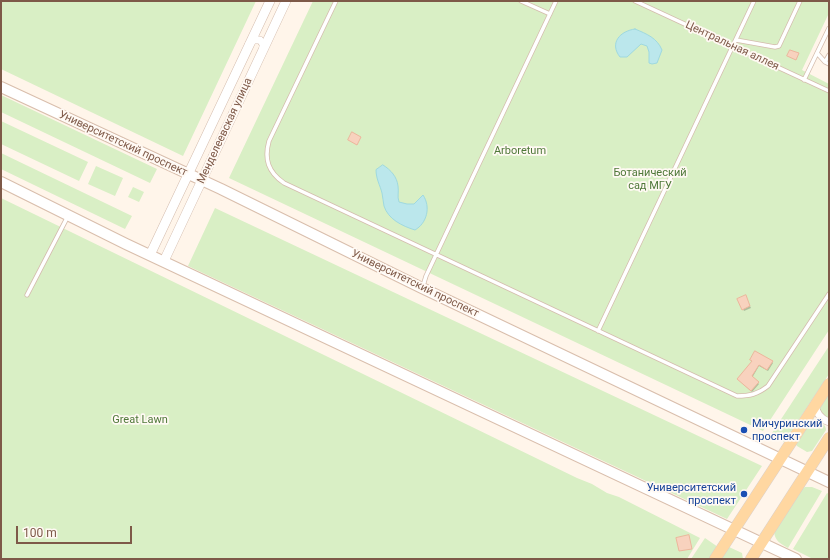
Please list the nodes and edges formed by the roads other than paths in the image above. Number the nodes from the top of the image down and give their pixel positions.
1 (270, 1) edge
2 (286, 1) edge
3 (336, 1) edge
4 (521, 1) edge
5 (556, 1) edge
6 (635, 1) edge
7 (754, 1) edge
8 (800, 1) edge
9 (550, 14) junction
10 (829, 28) edge
11 (736, 40) junction
12 (249, 44) junction
13 (732, 46) junction
14 (263, 50) junction
15 (817, 53) junction
16 (829, 55) edge
17 (827, 63) edge
18 (804, 80) junction
19 (1, 87) edge
20 (829, 91) edge
21 (188, 174) junction
22 (202, 180) junction
23 (1, 182) edge
24 (68, 216) junction
25 (150, 255) junction
26 (436, 255) junction
27 (164, 261) junction
28 (422, 288) junction
29 (829, 294) edge
30 (27, 295) dead end
31 (598, 331) junction
32 (829, 384) edge
33 (815, 404) junction
34 (829, 422) edge
35 (829, 438) edge
36 (780, 459) junction
37 (807, 471) junction
38 (829, 482) edge
39 (734, 529) junction
40 (762, 543) junction
41 (715, 559) edge
42 (751, 559) edge
43 (796, 559) edge

1 - 12 street, Менделеевская улица
2 - 14 street, Менделеевская улица
3 - 26 lane
4 - 9 lane
5 - 9 lane
6 - 13 lane, Центральная аллея
7 - 11 lane
8 - 11 lane
9 - 26 lane
10 - 15 lane
11 - 13 lane
12 - 14 street
12 - 21 street, Менделеевская улица
13 - 18 lane, Центральная аллея
13 - 31 lane
14 - 22 street, Менделеевская улица
15 - 17 lane
15 - 18 lane
16 - 17 lane
18 - 20 lane, Центральная аллея
19 - 21 main road, Университетский проспект
21 - 22 main road, Университетский проспект
21 - 25 street, Менделеевская улица
22 - 27 street, Менделеевская улица
22 - 28 main road, Университетский проспект
23 - 24 main road
24 - 25 main road
24 - 30 lane
25 - 27 main road
26 - 28 lane
26 - 31 lane
27 - 39 main road
28 - 36 main road, Университетский проспект
29 - 31 lane
32 - 33 main road
33 - 34 street
33 - 36 main road
35 - 37 main road
36 - 37 main road, Университетский проспект
36 - 39 main road
37 - 38 main road, Университетский проспект
37 - 40 main road
39 - 40 main road
39 - 41 main road
40 - 42 main road
40 - 43 main road

